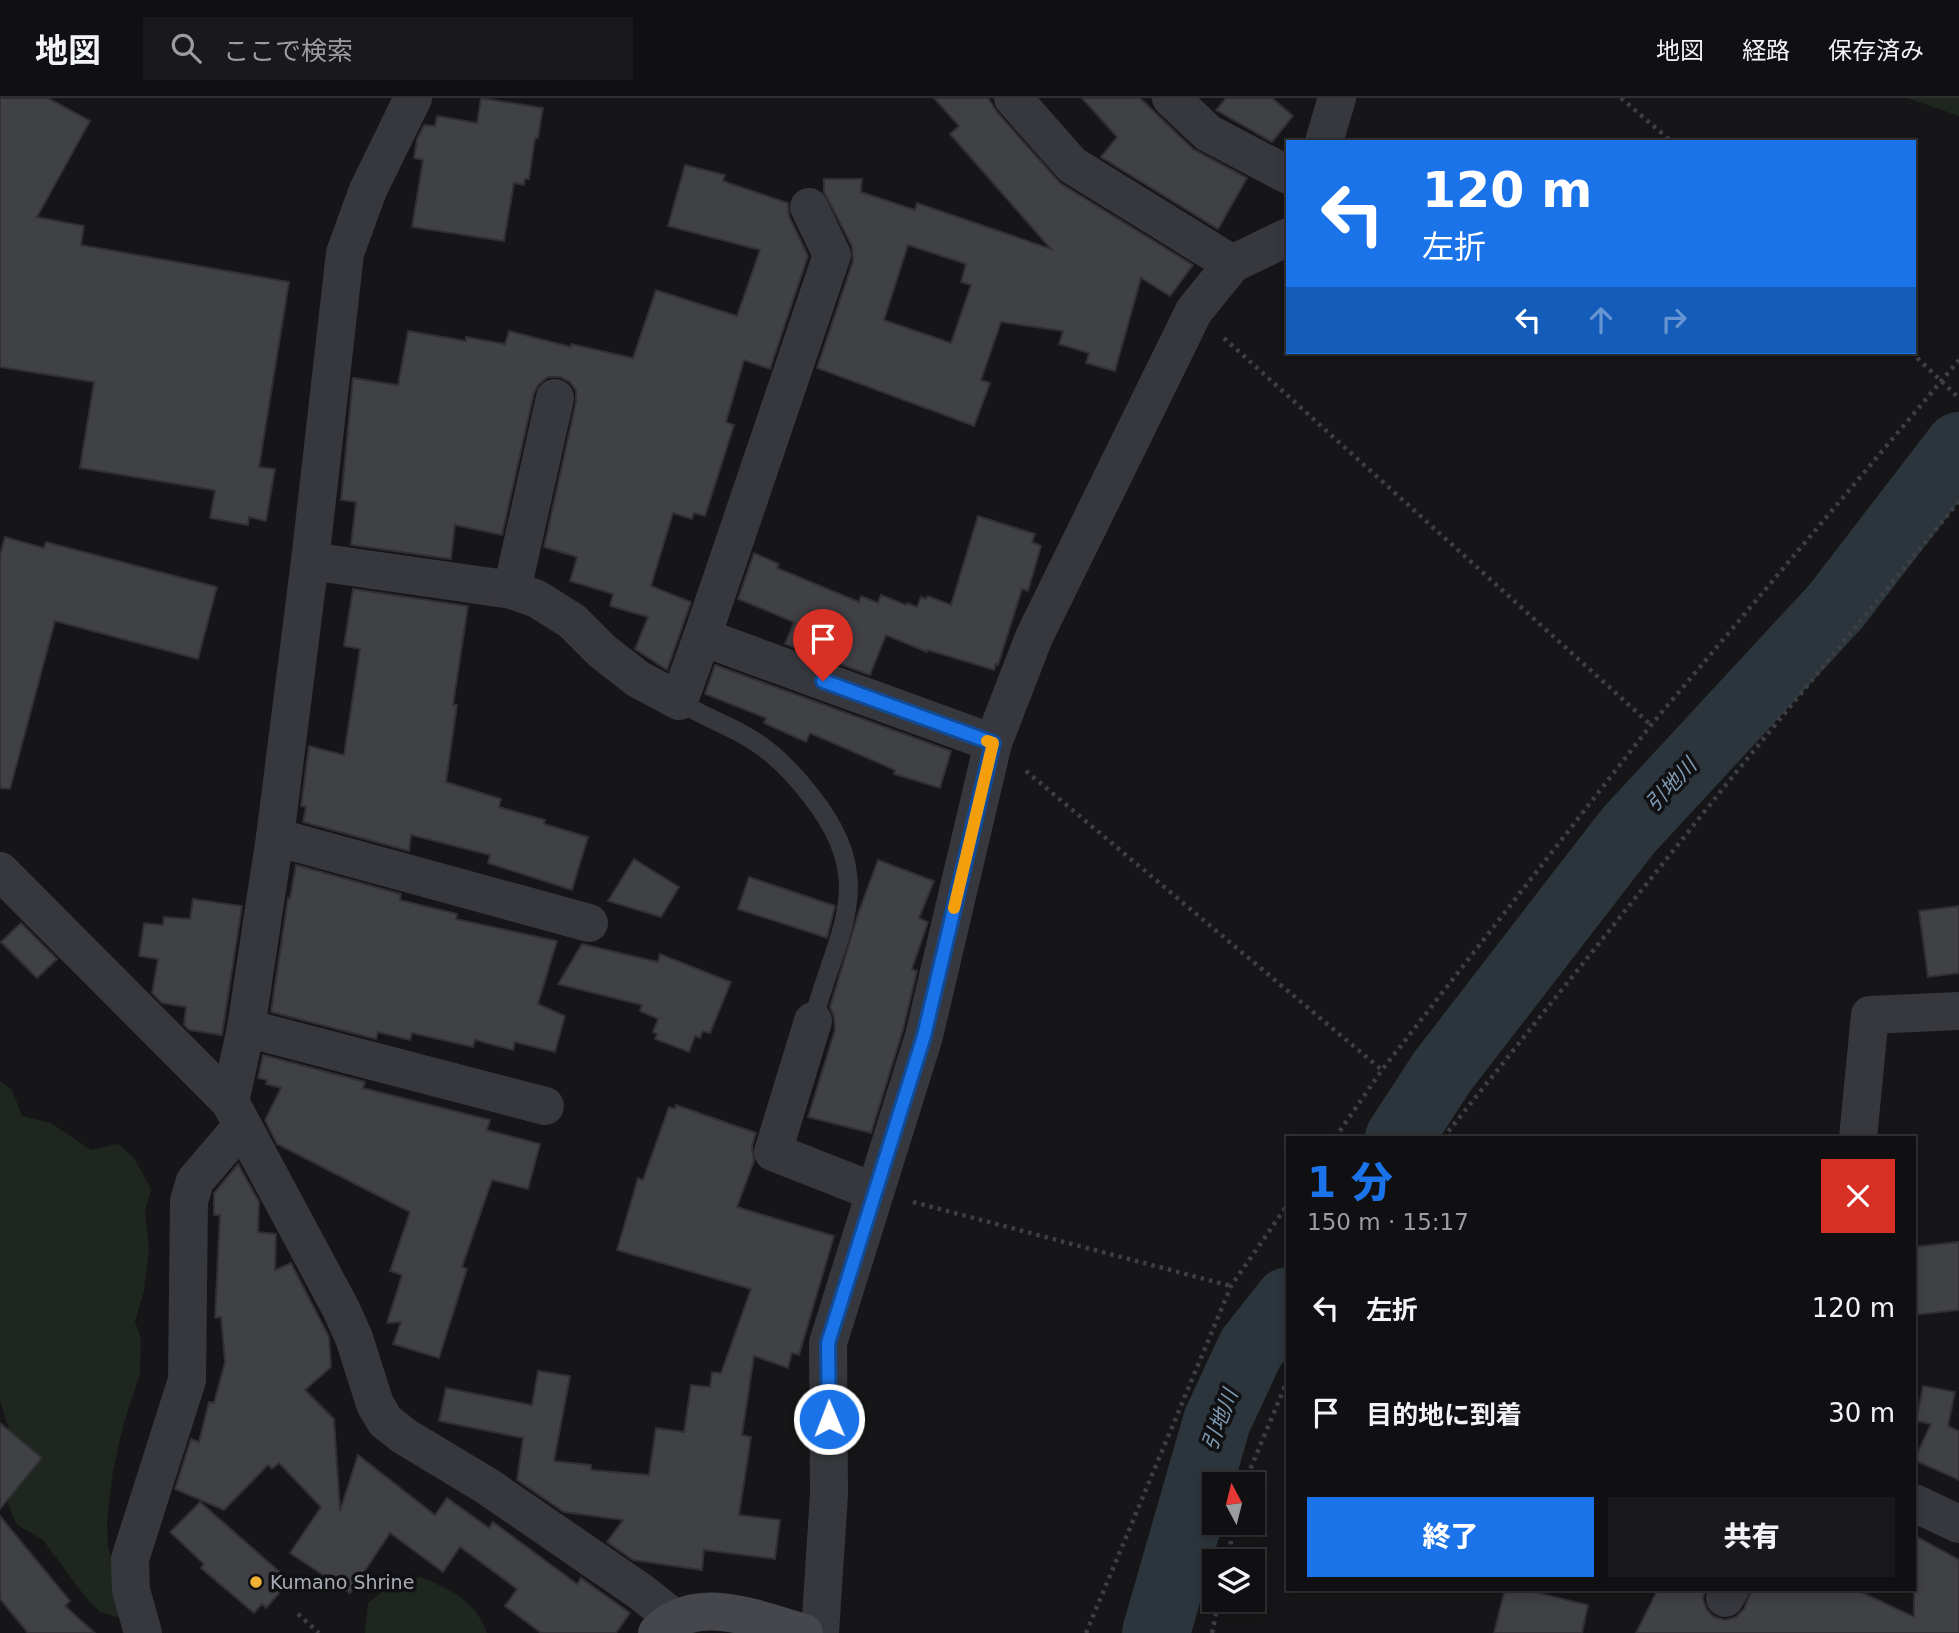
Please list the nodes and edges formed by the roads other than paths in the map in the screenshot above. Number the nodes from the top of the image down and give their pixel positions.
1 (413, 98) edge
2 (1013, 98) edge
3 (1171, 98) edge
4 (1337, 98) edge
5 (1325, 140) edge
6 (1286, 174) edge
7 (808, 207) dead end
8 (1286, 238) edge
9 (1232, 264) junction
10 (555, 398) dead end
11 (310, 561) junction
12 (512, 590) junction
13 (702, 637) junction
14 (679, 701) junction
15 (993, 743) junction
16 (275, 836) junction
17 (0, 871) edge
18 (589, 923) dead end
19 (1959, 1011) edge
20 (813, 1021) joint
21 (246, 1028) junction
22 (545, 1107) dead end
23 (235, 1114) junction
24 (1858, 1136) edge
25 (875, 1192) junction
26 (1916, 1504) edge
27 (1959, 1524) edge
28 (666, 1626) edge
29 (143, 1633) edge
30 (804, 1633) edge
31 (820, 1633) edge

1 - 11 street
2 - 9 street
3 - 6 street
4 - 5 street
7 - 13 street
8 - 9 street
9 - 15 street
10 - 12 street
11 - 12 street
11 - 16 street
12 - 14 street
13 - 14 street
13 - 15 street
14 - 20 lane
15 - 25 street
16 - 18 street
16 - 21 street
17 - 23 street
19 - 24 street
20 - 25 street
21 - 22 street
21 - 23 street
23 - 28 street
23 - 29 street
25 - 31 street
26 - 27 street
28 - 30 street

